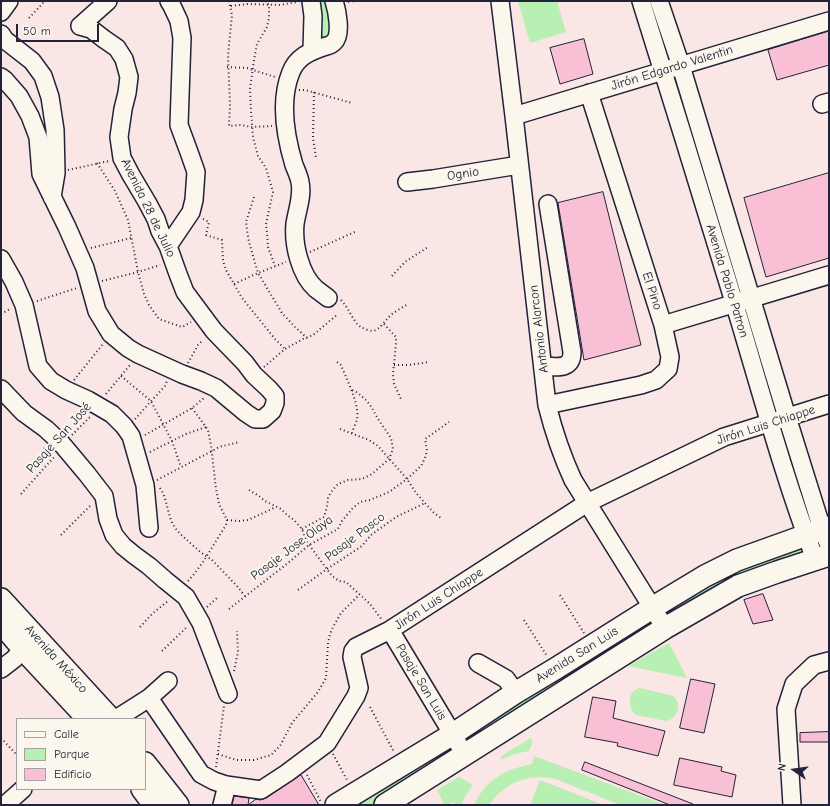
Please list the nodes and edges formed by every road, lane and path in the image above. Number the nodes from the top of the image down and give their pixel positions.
1 (10, 1) edge
2 (45, 1) edge
3 (108, 1) edge
4 (168, 1) edge
5 (230, 1) edge
6 (265, 1) edge
7 (300, 1) edge
8 (311, 1) edge
9 (334, 1) edge
10 (500, 1) edge
11 (641, 1) edge
12 (659, 1) edge
13 (269, 5) junction
14 (231, 6) junction
15 (1, 12) edge
16 (29, 18) dead end
17 (829, 21) edge
18 (1, 34) edge
19 (312, 51) junction
20 (681, 66) junction
21 (663, 71) junction
22 (1, 77) edge
23 (314, 92) dead end
24 (589, 93) junction
25 (514, 116) junction
26 (285, 126) junction
27 (252, 127) junction
28 (122, 158) junction
29 (316, 158) dead end
30 (98, 163) junction
31 (520, 165) junction
32 (56, 173) junction
33 (407, 182) dead end
34 (52, 197) junction
35 (254, 197) dead end
36 (548, 204) dead end
37 (191, 212) junction
38 (131, 238) junction
39 (168, 246) junction
40 (428, 247) dead end
41 (736, 250) junction
42 (78, 252) junction
43 (719, 252) junction
44 (1, 259) edge
45 (275, 266) dead end
46 (829, 275) edge
47 (392, 276) dead end
48 (328, 298) joint
49 (751, 298) junction
50 (734, 303) junction
51 (408, 304) dead end
52 (338, 314) dead end
53 (203, 316) junction
54 (384, 324) junction
55 (663, 325) junction
56 (214, 331) junction
57 (111, 334) junction
58 (307, 338) junction
59 (286, 349) junction
60 (138, 354) junction
61 (337, 362) dead end
62 (429, 362) dead end
63 (394, 365) junction
64 (543, 366) junction
65 (177, 372) junction
66 (254, 375) junction
67 (121, 376) junction
68 (216, 388) junction
69 (1, 389) edge
70 (350, 389) junction
71 (66, 390) junction
72 (401, 399) dead end
73 (151, 401) junction
74 (829, 404) edge
75 (547, 405) junction
76 (99, 407) junction
77 (192, 408) junction
78 (787, 417) junction
79 (449, 422) dead end
80 (769, 423) junction
81 (164, 425) junction
82 (124, 426) junction
83 (206, 428) junction
84 (340, 429) dead end
85 (352, 433) junction
86 (172, 441) junction
87 (239, 442) dead end
88 (63, 446) junction
89 (212, 450) junction
90 (135, 451) junction
91 (389, 459) junction
92 (181, 467) junction
93 (407, 479) junction
94 (807, 480) junction
95 (788, 481) junction
96 (150, 483) junction
97 (250, 490) dead end
98 (21, 494) dead end
99 (104, 496) junction
100 (425, 503) junction
101 (587, 503) junction
102 (276, 507) junction
103 (441, 518) dead end
104 (227, 520) junction
105 (149, 528) dead end
106 (302, 529) junction
107 (822, 534) edge
108 (62, 535) dead end
109 (309, 545) junction
110 (206, 557) junction
111 (728, 565) junction
112 (327, 569) junction
113 (738, 586) junction
114 (298, 590) dead end
115 (179, 592) junction
116 (359, 595) junction
117 (560, 595) dead end
118 (245, 596) junction
119 (1, 599) edge
120 (652, 608) junction
121 (229, 609) dead end
122 (524, 620) dead end
123 (140, 627) dead end
124 (666, 628) junction
125 (3, 630) edge
126 (390, 630) junction
127 (592, 646) junction
128 (23, 649) junction
129 (829, 661) edge
130 (478, 663) dead end
131 (1, 669) edge
132 (555, 669) junction
133 (168, 681) dead end
134 (515, 693) junction
135 (228, 694) dead end
136 (149, 698) junction
137 (370, 707) dead end
138 (87, 718) edge
139 (110, 718) edge
140 (118, 718) edge
141 (453, 734) junction
142 (1, 738) edge
143 (333, 753) dead end
144 (395, 753) dead end
145 (16, 754) edge
146 (218, 754) dead end
147 (466, 755) junction
148 (146, 763) edge
149 (307, 775) dead end
150 (348, 780) dead end
151 (226, 785) junction
152 (22, 790) edge
153 (143, 790) edge
154 (329, 804) edge
155 (5, 805) edge
156 (154, 805) edge
157 (178, 805) edge
158 (222, 805) edge
159 (385, 805) edge
160 (792, 805) edge

1 - 15 street
2 - 16 path
3 - 28 street, Avenida 28 de Julio
4 - 37 street
5 - 14 path
6 - 13 path
7 - 13 path
8 - 19 street
9 - 19 street
10 - 25 street, Antonio Alarcon
11 - 21 street, Avenida Pablo Patron
12 - 20 street, Avenida Pablo Patron
13 - 14 path
13 - 27 path
14 - 27 path
17 - 20 street, Jirón Edgardo Valentin
18 - 32 street
19 - 26 street
20 - 21 street, Jirón Edgardo Valentin
20 - 41 street, Avenida Pablo Patron
21 - 24 street, Jirón Edgardo Valentin
21 - 43 street, Avenida Pablo Patron
22 - 34 street, Avenida 28 de Julio
23 - 29 path
24 - 25 street, Jirón Edgardo Valentin
24 - 55 street, El Pino
25 - 31 street, Antonio Alarcon
26 - 27 path
26 - 48 street
27 - 45 path
28 - 30 path
28 - 39 street, Avenida 28 de Julio
30 - 32 path
30 - 38 path
31 - 33 street, Ognio
31 - 64 street, Antonio Alarcon
32 - 34 street
34 - 42 street, Avenida 28 de Julio
35 - 58 path
36 - 64 street
37 - 39 street
37 - 59 path
38 - 42 path
38 - 53 path
39 - 53 street, Avenida 28 de Julio
40 - 47 path
41 - 43 street
41 - 49 street, Avenida Pablo Patron
42 - 57 street, Avenida 28 de Julio
43 - 50 street, Avenida Pablo Patron
44 - 71 street
46 - 49 street
48 - 54 path
49 - 50 street
49 - 78 street, Avenida Pablo Patron
50 - 55 street
50 - 80 street, Avenida Pablo Patron
51 - 54 path
52 - 58 path
53 - 56 street, Avenida 28 de Julio
54 - 63 path
55 - 75 street, El Pino
56 - 65 path
56 - 66 street, Avenida 28 de Julio
57 - 60 street, Avenida 28 de Julio
57 - 71 path
58 - 59 path
59 - 66 path
60 - 65 street, Avenida 28 de Julio
60 - 67 path, Pasaje San José
61 - 70 path
62 - 63 path
63 - 72 path
64 - 75 street, Antonio Alarcon
65 - 68 street, Avenida 28 de Julio
65 - 73 path
66 - 68 street, Avenida 28 de Julio
67 - 73 path
67 - 76 path, Pasaje San José
68 - 77 path
69 - 88 street
70 - 85 path
70 - 91 path
71 - 76 street
73 - 81 path
73 - 82 path
74 - 78 street, Jirón Luis Chiappe
75 - 101 street, Antonio Alarcon
76 - 82 street
76 - 88 path, Pasaje San José
77 - 81 path
77 - 83 path
78 - 80 street, Jirón Luis Chiappe
78 - 94 street, Avenida Pablo Patron
79 - 93 path, Pasaje Jose Olaya
80 - 95 street, Avenida Pablo Patron
80 - 101 street, Jirón Luis Chiappe
81 - 86 path
81 - 90 path
82 - 90 street
83 - 86 path
83 - 89 path
84 - 85 path
85 - 91 path
86 - 90 path
86 - 92 path
87 - 89 path
88 - 98 path, Pasaje San José
88 - 99 street
89 - 92 path
89 - 104 path
90 - 96 street
91 - 93 path
91 - 106 path
92 - 96 path
93 - 100 path
93 - 109 path, Pasaje Jose Olaya
94 - 95 street
94 - 107 street, Avenida Pablo Patron
95 - 107 street, Avenida Pablo Patron
96 - 105 street
96 - 110 path
97 - 102 path
99 - 108 path
99 - 115 street
100 - 103 path
100 - 112 path, Pasaje Pasco
101 - 120 street, Antonio Alarcon
101 - 126 street, Jirón Luis Chiappe
102 - 104 path
102 - 106 path
104 - 110 path
106 - 109 path, Pasaje San Luis
107 - 111 main road, Avenida San Luis
107 - 113 main road, Avenida San Luis
109 - 112 path, Pasaje San Luis
109 - 118 path, Pasaje Jose Olaya
110 - 115 path
110 - 118 path
111 - 113 main road
111 - 120 main road, Avenida San Luis
112 - 114 path, Pasaje Pasco
112 - 116 path, Pasaje San Luis
113 - 124 main road, Avenida San Luis
115 - 123 path
115 - 135 street
116 - 126 path, Pasaje San Luis
116 - 146 path
117 - 127 path
118 - 121 path, Pasaje Jose Olaya
119 - 139 main road, Avenida México
120 - 124 street, Antonio Alarcon
120 - 127 main road, Avenida San Luis
122 - 132 path
124 - 147 main road, Avenida San Luis
125 - 128 main road, Avenida México
126 - 141 street, Pasaje San Luis
126 - 151 street, Jirón Luis Chiappe
127 - 132 main road, Avenida San Luis
128 - 131 street
128 - 138 main road, Avenida México
129 - 160 street
130 - 134 street
132 - 134 main road, Avenida San Luis
133 - 136 street
134 - 141 main road, Avenida San Luis
136 - 140 street
136 - 151 street, Jirón Luis Chiappe
137 - 144 path
141 - 147 street, Pasaje San Luis
141 - 154 main road, Avenida San Luis
142 - 145 path
143 - 150 path
147 - 159 main road, Avenida San Luis
148 - 157 main road
149 - 154 path
151 - 158 street
152 - 155 street
153 - 156 main road

